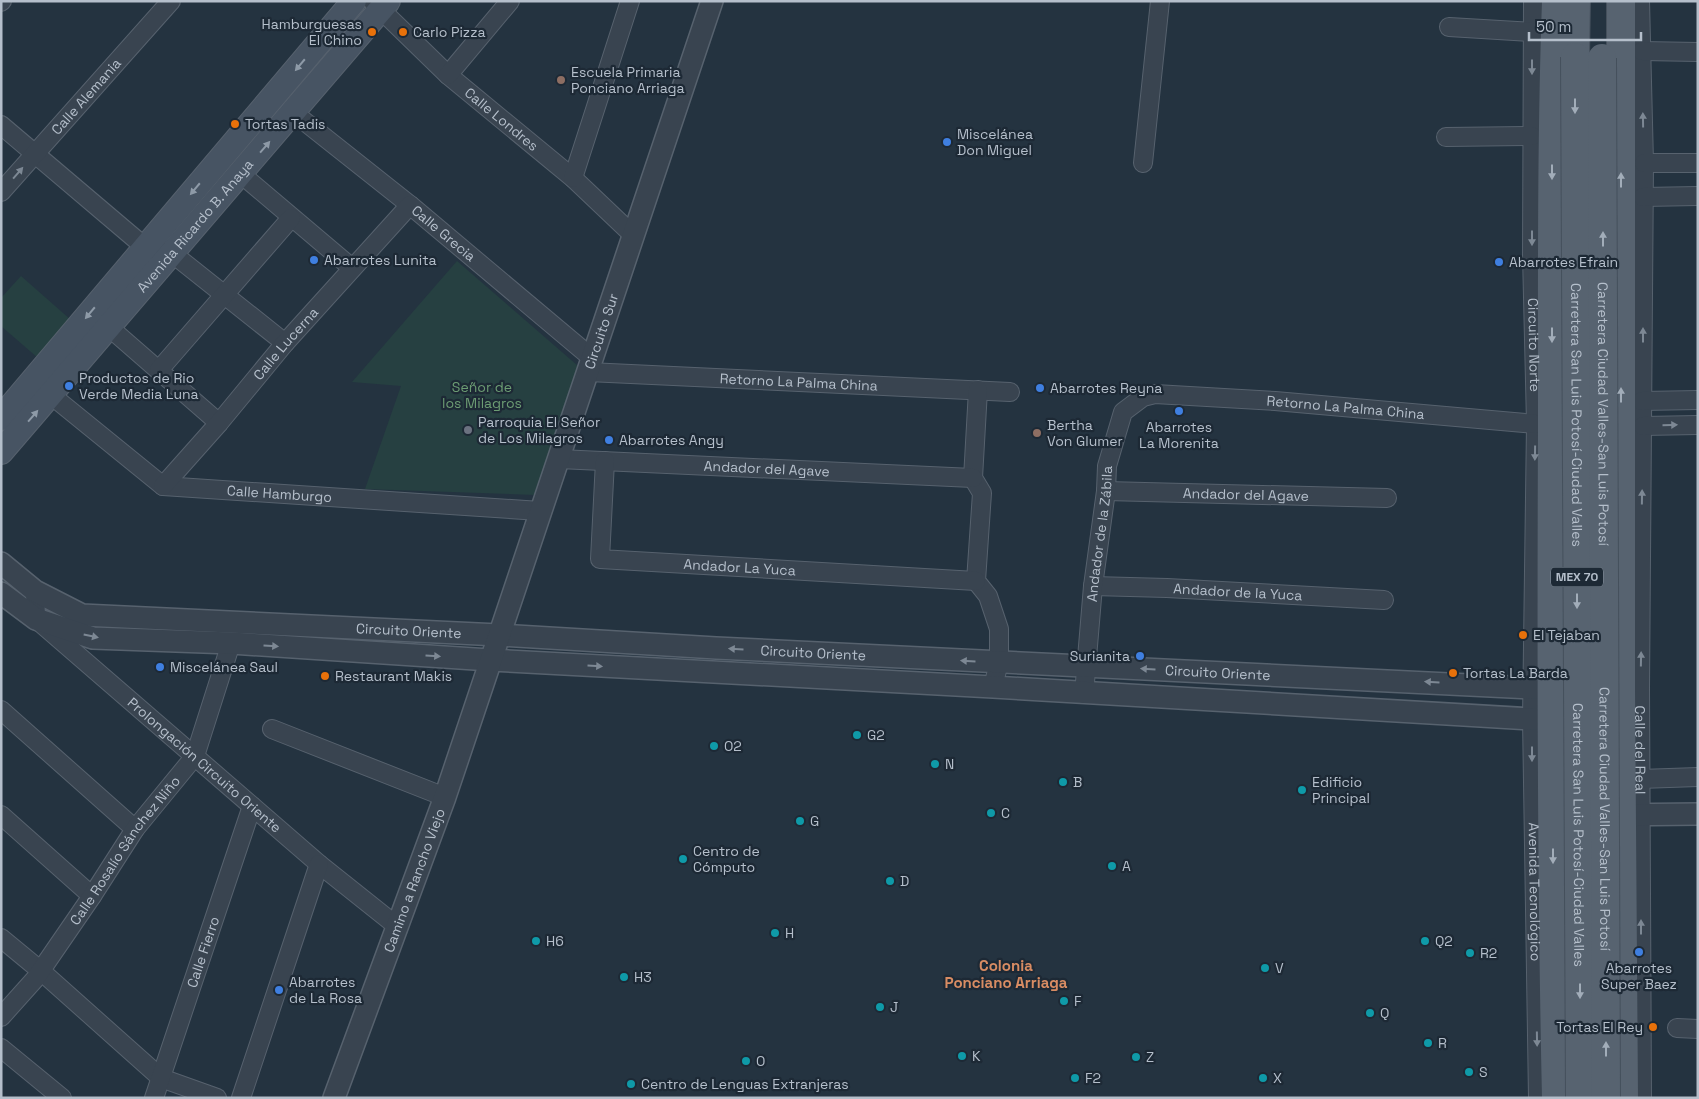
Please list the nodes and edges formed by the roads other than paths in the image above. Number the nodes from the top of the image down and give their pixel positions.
1 (171, 1) edge
2 (354, 1) edge
3 (509, 1) edge
4 (630, 1) edge
5 (712, 1) edge
6 (1160, 1) edge
7 (1576, 1) edge
8 (1604, 1) edge
9 (1621, 1) edge
10 (1640, 1) edge
11 (381, 4) edge
12 (1540, 4) edge
13 (1449, 27) dead end
14 (1532, 32) junction
15 (1642, 51) junction
16 (1698, 52) edge
17 (448, 75) junction
18 (294, 113) junction
19 (1, 125) edge
20 (1532, 136) junction
21 (1446, 137) dead end
22 (35, 153) junction
23 (1143, 162) dead end
24 (1644, 163) junction
25 (1698, 163) edge
26 (241, 174) junction
27 (573, 178) junction
28 (1, 192) edge
29 (1643, 196) junction
30 (1698, 196) edge
31 (410, 204) junction
32 (291, 218) junction
33 (633, 235) junction
34 (146, 248) junction
35 (173, 254) junction
36 (352, 268) junction
37 (225, 294) junction
38 (110, 328) junction
39 (285, 343) junction
40 (590, 365) junction
41 (159, 370) junction
42 (978, 390) junction
43 (1010, 392) dead end
44 (1155, 394) joint
45 (51, 395) junction
46 (1698, 400) edge
47 (1642, 401) junction
48 (1, 418) edge
49 (220, 423) junction
50 (1536, 424) junction
51 (1698, 425) edge
52 (1643, 426) junction
53 (1, 452) edge
54 (559, 459) junction
55 (605, 461) junction
56 (973, 478) junction
57 (163, 486) junction
58 (1106, 491) junction
59 (1388, 498) dead end
60 (540, 511) junction
61 (1, 563) edge
62 (976, 581) junction
63 (1093, 586) junction
64 (34, 591) junction
65 (1, 593) edge
66 (1384, 600) dead end
67 (140, 617) junction
68 (36, 619) junction
69 (1551, 630) junction
70 (1621, 632) junction
71 (499, 635) junction
72 (138, 640) junction
73 (231, 643) junction
74 (490, 660) junction
75 (999, 662) junction
76 (1085, 666) junction
77 (993, 687) junction
78 (1542, 688) junction
79 (1630, 689) junction
80 (1084, 694) junction
81 (1, 710) edge
82 (1542, 719) junction
83 (1631, 720) junction
84 (272, 729) dead end
85 (195, 756) junction
86 (1698, 777) edge
87 (1640, 779) junction
88 (445, 797) junction
89 (252, 806) junction
90 (1698, 814) edge
91 (1, 815) edge
92 (1631, 815) junction
93 (1542, 816) junction
94 (135, 829) junction
95 (319, 864) junction
96 (92, 896) junction
97 (1623, 921) junction
98 (398, 927) junction
99 (1553, 928) junction
100 (1, 938) edge
101 (41, 971) junction
102 (1, 1017) edge
103 (1677, 1028) dead end
104 (1698, 1029) edge
105 (1, 1048) edge
106 (161, 1078) junction
107 (62, 1098) edge
108 (154, 1098) edge
109 (216, 1098) edge
110 (241, 1098) edge
111 (334, 1098) edge
112 (1538, 1098) edge
113 (1556, 1098) edge
114 (1580, 1098) edge
115 (1606, 1098) edge
116 (1624, 1098) edge
117 (1642, 1098) edge

1 - 22 street, Calle Alemania
2 -> 34 main road, Avenida Ricardo B. Anaya
3 - 17 street
4 - 27 street
5 - 33 street, Circuito Sur
6 - 23 street
7 -> 114 main road, Carretera San Luis Potosí-Ciudad Valles / MEX 70, bridge
115 -> 8 main road, Carretera Ciudad Valles-San Luis Potosí / MEX 70, bridge
70 -> 9 main road
10 - 15 street
11 - 17 street, Calle Londres
11 - 18 main road, Avenida Ricardo B. Anaya
12 - 14 street, Circuito Norte
12 -> 69 main road
13 - 14 street
14 -> 20 street, Circuito Norte
15 - 16 street
24 -> 15 street
17 - 27 street, Calle Londres
26 -> 18 main road, Avenida Ricardo B. Anaya
18 - 31 street, Calle Grecia
19 - 22 street
20 - 21 street
20 -> 50 street, Circuito Norte
28 -> 22 street, Calle Alemania
22 - 34 street
24 - 25 street
24 - 29 street
26 - 32 street
26 - 35 main road, Avenida Ricardo B. Anaya
27 - 33 street, Calle Londres
29 - 30 street
47 -> 29 street
31 - 36 street, Calle Lucerna
31 - 40 street, Calle Grecia
32 - 36 street
32 - 37 street
33 - 40 street, Circuito Sur
34 - 35 street
34 -> 48 main road, Avenida Ricardo B. Anaya
35 - 37 street
35 - 38 main road, Avenida Ricardo B. Anaya
36 - 39 street, Calle Lucerna
37 - 39 street
37 - 41 street
38 - 41 street
38 - 45 main road, Avenida Ricardo B. Anaya
39 - 49 street, Calle Lucerna
40 - 42 street, Retorno La Palma China
40 - 54 street, Circuito Sur
41 - 49 street
42 - 43 street, Retorno La Palma China
42 - 56 street
44 - 50 street, Retorno La Palma China
44 - 58 street, Andador de la Zábila
53 -> 45 main road, Avenida Ricardo B. Anaya
45 - 57 street
46 - 47 street
47 - 52 street, Calle del Real
49 - 57 street, Calle Lucerna
50 -> 78 street, Circuito Norte
52 -> 51 street
79 -> 52 street, Calle del Real
54 - 55 street, Andador del Agave
54 - 60 street, Circuito Sur
55 - 56 street, Andador del Agave
55 - 62 street, Andador La Yuca
56 - 62 street
57 - 60 street, Calle Hamburgo
58 - 59 street, Andador del Agave
58 - 63 street, Andador de la Zábila
60 - 71 street, Circuito Sur
61 - 64 street, Circuito Oriente
62 - 75 street
63 - 66 street, Andador de la Yuca
63 - 76 street, Andador de la Zábila
64 - 67 street, Circuito Oriente
64 - 68 street
65 - 68 street, Circuito Oriente
67 - 71 street, Circuito Oriente
67 - 72 street
68 -> 72 street, Circuito Oriente
68 - 85 street, Prolongación Circuito Oriente
69 - 70 main road
69 - 78 main road
70 - 79 main road
71 - 74 street, Circuito Sur
75 -> 71 street, Circuito Oriente
72 - 73 street, Circuito Oriente
73 -> 74 street, Circuito Oriente
73 - 85 street, Calle Rosalío Sánchez Niño
74 -> 77 street, Circuito Oriente
74 - 88 street, Camino a Rancho Viejo
75 - 76 street, Circuito Oriente
75 - 77 street
78 -> 76 street, Circuito Oriente
76 - 80 street, Andador de la Zábila
77 - 80 street, Circuito Oriente
78 - 79 street, Circuito Oriente
78 - 82 main road
79 - 83 main road
80 - 82 street, Circuito Oriente
81 - 94 street
82 - 83 street, Circuito Oriente
82 -> 93 main road
83 - 87 street, Calle del Real
83 - 92 main road
84 - 88 street
85 - 89 street, Prolongación Circuito Oriente
85 - 94 street, Calle Rosalío Sánchez Niño
86 - 87 street
87 - 92 street, Calle del Real
88 - 98 street, Camino a Rancho Viejo
89 - 95 street, Prolongación Circuito Oriente
89 - 106 street, Calle Fierro
90 - 92 street
91 - 96 street
92 - 93 street
92 - 97 main road
117 -> 92 street, Calle del Real
93 -> 99 main road
93 -> 112 street, Avenida Tecnológico
94 - 96 street, Calle Rosalío Sánchez Niño
95 - 98 street, Prolongación Circuito Oriente
95 - 110 street
96 - 101 street, Calle Rosalío Sánchez Niño
97 - 99 main road
97 - 116 main road
98 - 111 street, Camino a Rancho Viejo
99 - 113 main road
100 - 101 street
101 - 102 street, Calle Rosalío Sánchez Niño
101 - 106 street
103 - 104 street
105 - 107 street
106 - 108 street, Calle Fierro
106 - 109 street

